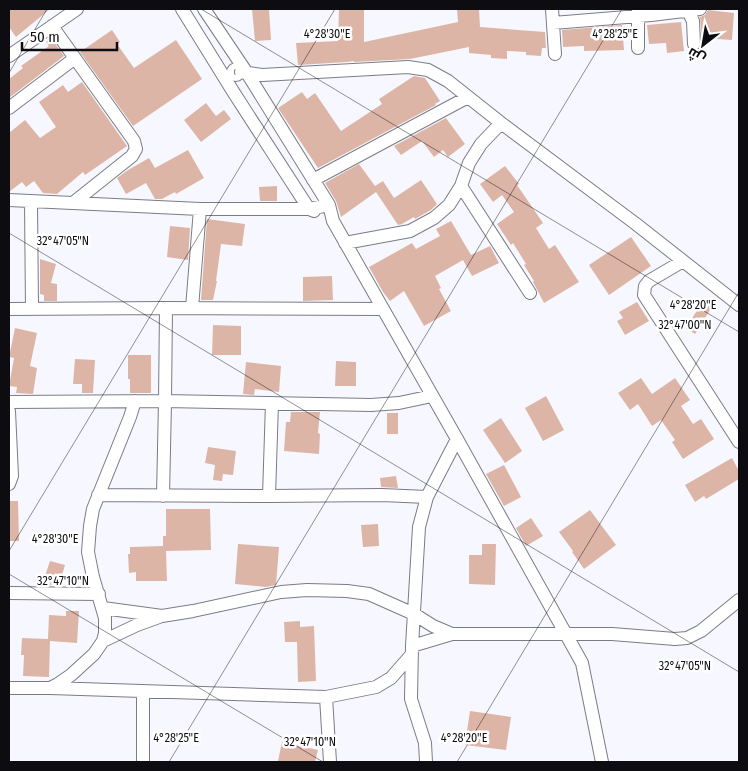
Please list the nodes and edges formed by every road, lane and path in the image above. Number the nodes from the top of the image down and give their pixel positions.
1 (77, 9) edge
2 (182, 9) edge
3 (204, 9) edge
4 (552, 9) edge
5 (691, 9) edge
6 (638, 12) edge
7 (596, 14) edge
8 (553, 24) junction
9 (52, 26) junction
10 (694, 44) dead end
11 (638, 48) dead end
12 (555, 54) dead end
13 (9, 56) edge
14 (75, 58) junction
15 (235, 73) junction
16 (468, 97) junction
17 (9, 108) edge
18 (501, 123) junction
19 (313, 180) junction
20 (461, 186) junction
21 (9, 200) edge
22 (31, 201) junction
23 (74, 203) junction
24 (329, 205) junction
25 (200, 209) junction
26 (309, 209) junction
27 (333, 221) junction
28 (345, 243) junction
29 (682, 261) junction
30 (530, 293) dead end
31 (739, 305) edge
32 (166, 308) junction
33 (192, 308) junction
34 (9, 309) edge
35 (32, 309) junction
36 (383, 309) junction
37 (432, 396) junction
38 (135, 401) junction
39 (165, 401) junction
40 (9, 402) edge
41 (272, 403) junction
42 (9, 411) edge
43 (457, 439) junction
44 (739, 442) edge
45 (9, 484) edge
46 (98, 495) junction
47 (163, 496) junction
48 (269, 496) junction
49 (427, 497) junction
50 (9, 593) edge
51 (98, 594) junction
52 (739, 600) edge
53 (103, 608) junction
54 (414, 614) junction
55 (162, 616) junction
56 (452, 634) junction
57 (566, 634) junction
58 (103, 641) junction
59 (412, 650) junction
60 (9, 688) edge
61 (50, 688) junction
62 (143, 691) junction
63 (326, 697) junction
64 (143, 762) edge
65 (330, 762) edge
66 (426, 762) edge
67 (602, 762) edge

1 - 9 street
2 - 15 street
3 - 15 street
4 - 8 street
5 - 6 street
5 - 10 street
6 - 7 street
6 - 11 street
7 - 8 street
8 - 12 street
9 - 13 street
9 - 14 street
14 - 17 street
14 - 23 street
15 - 16 street
15 - 19 street
15 - 26 street
16 - 18 street
16 - 19 street
18 - 20 street
18 - 29 street
19 - 24 street
20 - 28 street
20 - 30 street
21 - 22 street
22 - 23 street
22 - 35 street
23 - 25 street
24 - 26 street
24 - 27 street
25 - 26 street
25 - 33 street
26 - 27 street
27 - 28 street
28 - 36 street
29 - 31 street
29 - 44 street
32 - 33 street
32 - 35 street
32 - 39 street
33 - 36 street
34 - 35 street
36 - 37 street
37 - 41 street
37 - 43 street
38 - 39 street
38 - 40 street
38 - 46 street
39 - 41 street
39 - 47 street
41 - 48 street
42 - 45 street
43 - 49 street
43 - 57 street
46 - 47 street
46 - 51 street
47 - 48 street
48 - 49 street
49 - 54 street
50 - 51 street
51 - 53 street
52 - 57 street
53 - 55 street
53 - 58 street
54 - 55 street
54 - 56 street
54 - 59 street
55 - 58 street
56 - 57 street
56 - 59 street
57 - 67 street
58 - 61 street
59 - 63 street
59 - 66 street
60 - 61 street
61 - 62 street
62 - 63 street
62 - 64 street
63 - 65 street

